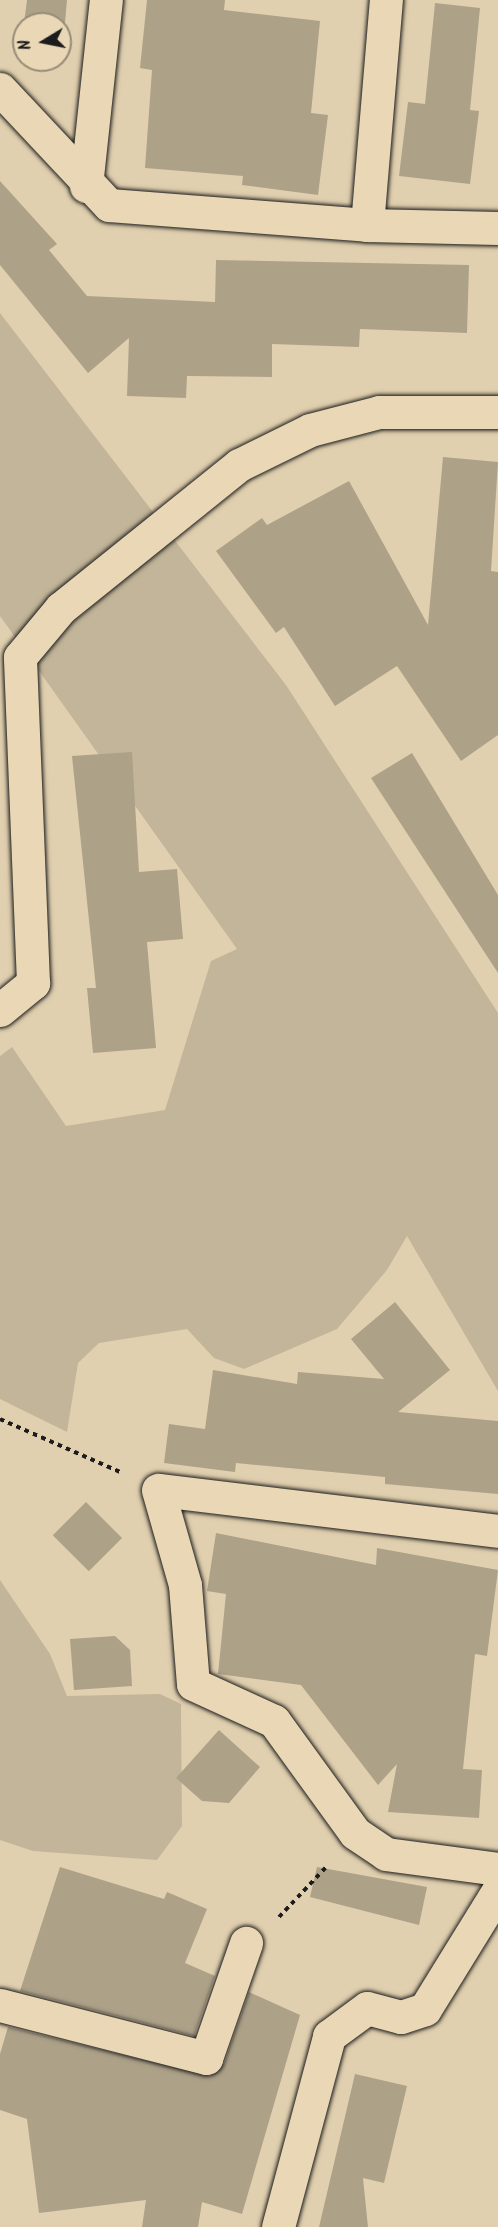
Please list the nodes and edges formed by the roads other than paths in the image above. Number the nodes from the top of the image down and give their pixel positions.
1 (106, 0) edge
2 (386, 0) edge
3 (0, 89) edge
4 (86, 186) junction
5 (367, 225) junction
6 (498, 228) edge
7 (498, 411) edge
8 (0, 1010) edge
9 (498, 1532) edge
10 (498, 1869) edge
11 (498, 1892) edge
12 (246, 1942) dead end
13 (0, 2005) edge
14 (278, 2227) edge

1 - 4 street
2 - 5 street
3 - 4 street
4 - 5 street
5 - 6 street
7 - 8 street
9 - 10 street
11 - 14 street
12 - 13 street

